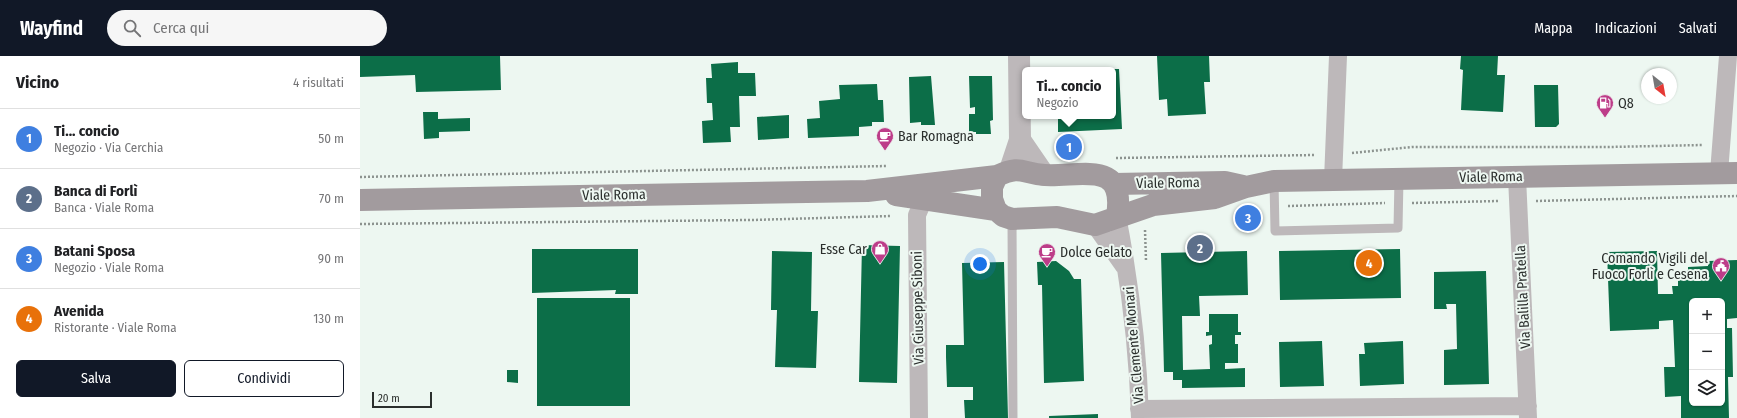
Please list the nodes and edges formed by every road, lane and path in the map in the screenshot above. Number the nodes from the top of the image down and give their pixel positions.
1 (1018, 56) edge
2 (1338, 56) edge
3 (1728, 56) edge
4 (1020, 140) junction
5 (1721, 144) junction
6 (1334, 155) junction
7 (1113, 158) dead end
8 (890, 166) dead end
9 (1004, 173) junction
10 (1728, 173) edge
11 (1044, 175) junction
12 (360, 177) edge
13 (1517, 177) junction
14 (1399, 179) junction
15 (1333, 180) junction
16 (1274, 181) junction
17 (1114, 184) junction
18 (1246, 187) junction
19 (868, 191) junction
20 (360, 200) edge
21 (920, 207) junction
22 (1004, 214) junction
23 (1117, 216) junction
24 (360, 224) edge
25 (1095, 225) junction
26 (1128, 271) junction
27 (1528, 412) edge
28 (1139, 414) edge
29 (919, 418) edge
30 (1014, 418) edge

1 - 4 street
2 - 6 street
3 - 5 street
4 - 9 street
4 - 11 street
5 - 6 path
5 - 10 street
6 - 7 path
6 - 15 street
8 - 12 path
9 - 11 main road, Viale Roma
9 - 19 main road, Viale Roma
9 - 22 main road
10 - 13 main road, Viale Roma
11 - 17 main road, Viale Roma
13 - 14 main road, Viale Roma
13 - 27 street, Via Balilla Pratella
14 - 15 main road, Viale Roma
14 - 16 lane
15 - 16 main road, Viale Roma
16 - 18 main road, Viale Roma
17 - 18 main road, Viale Roma
17 - 23 main road
18 - 23 main road, Viale Roma
19 - 20 main road, Viale Roma
19 - 21 main road, Viale Roma
21 - 22 main road, Viale Roma
21 - 24 path
21 - 29 street, Via Giuseppe Siboni
22 - 25 main road, Viale Roma
22 - 30 lane
23 - 25 main road, Viale Roma
23 - 26 street, Via Clemente Monari
25 - 26 street, Via Clemente Monari
26 - 28 street, Via Clemente Monari
27 - 28 street

